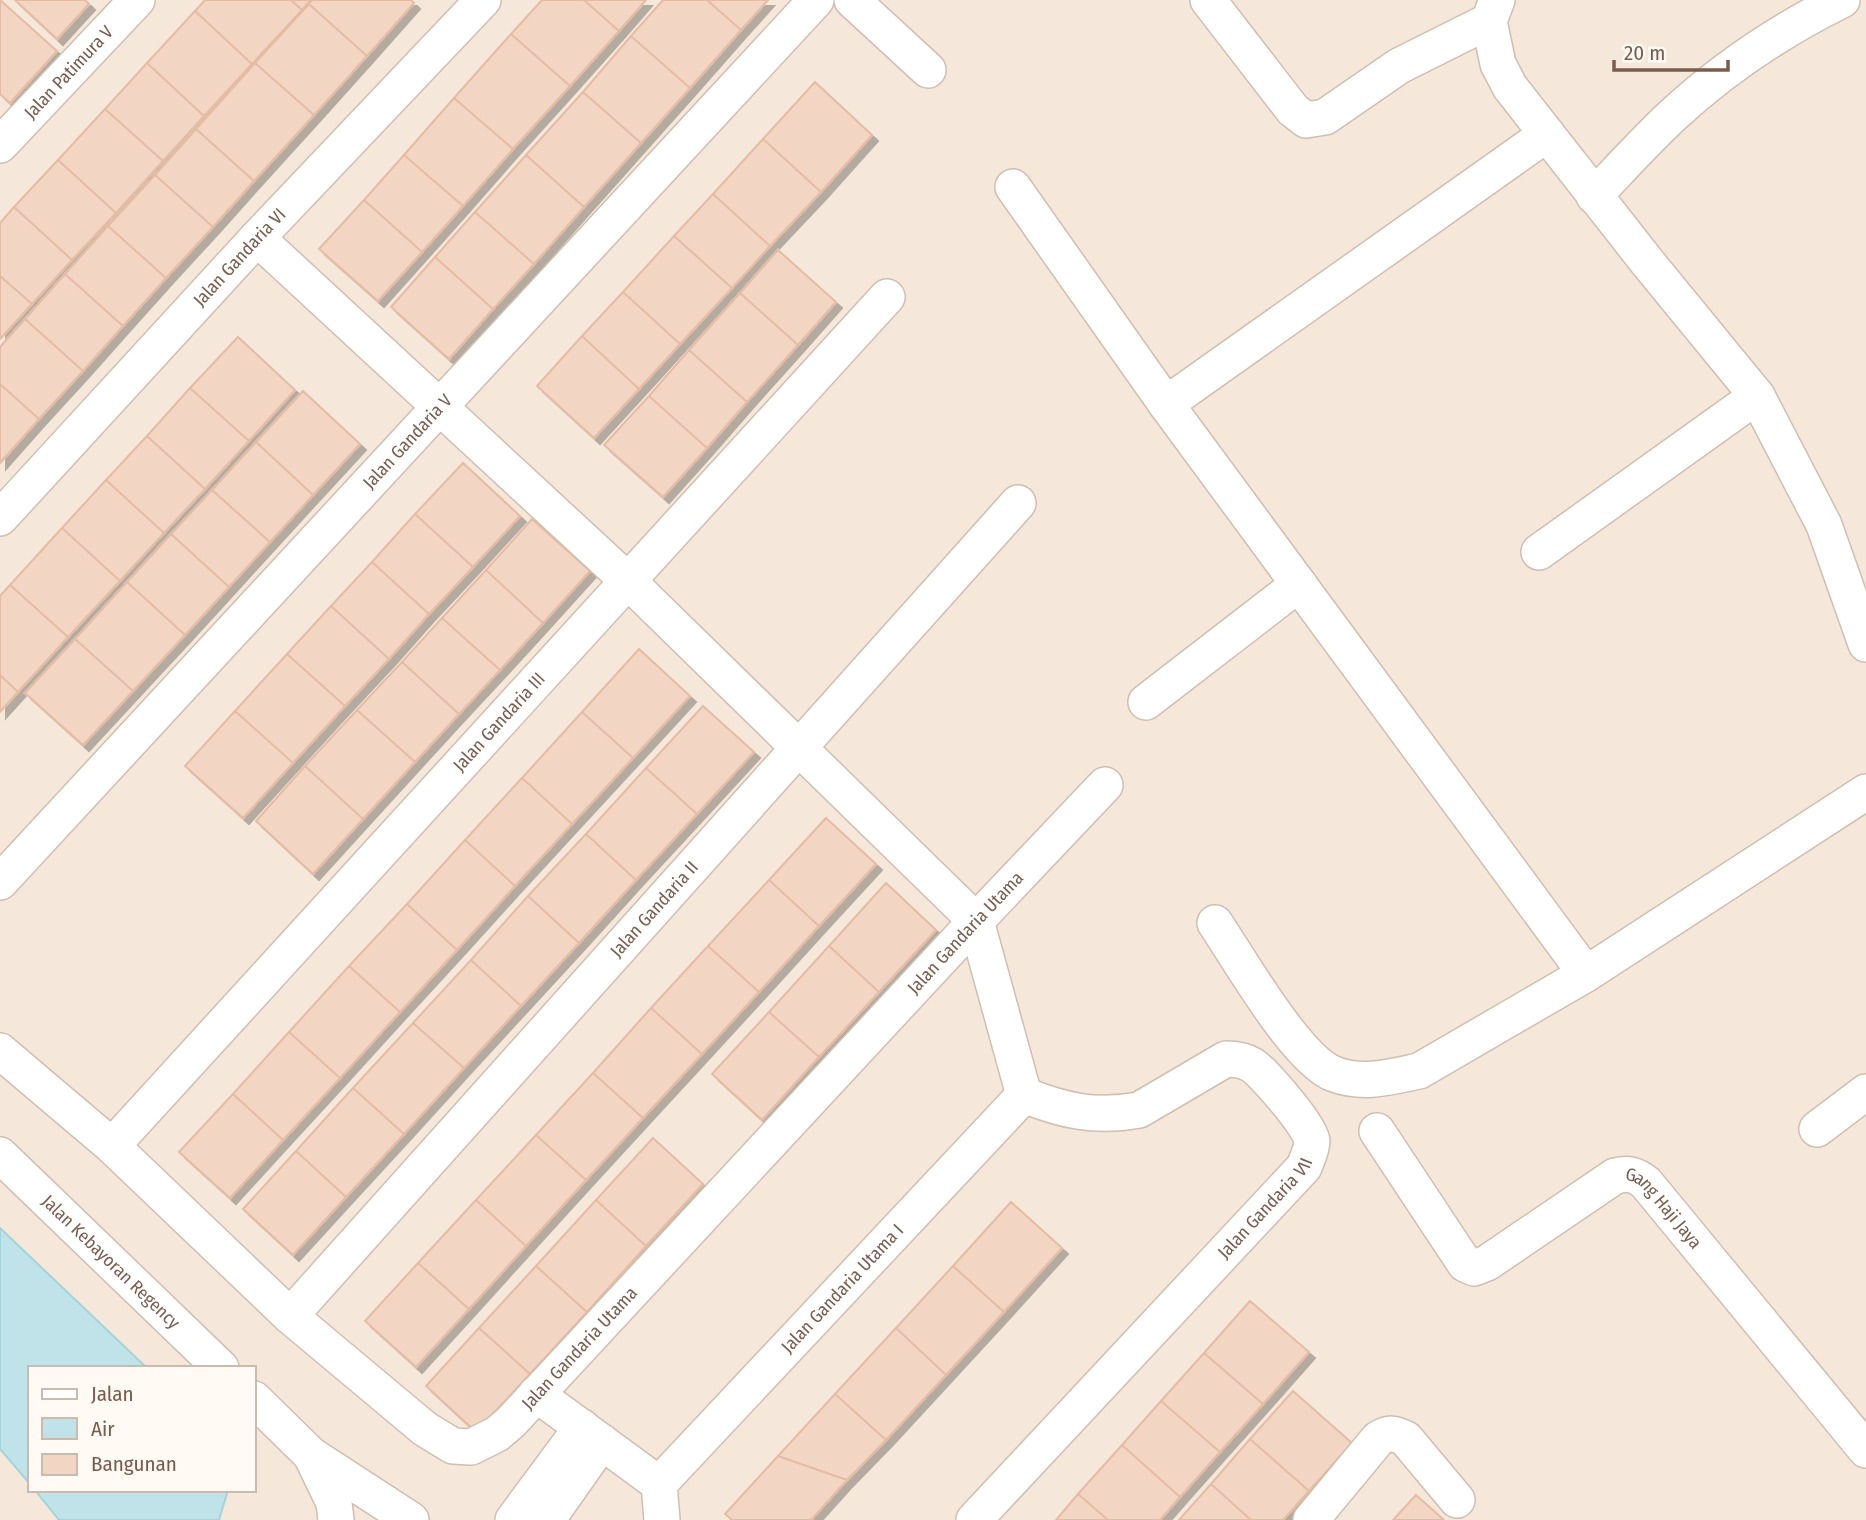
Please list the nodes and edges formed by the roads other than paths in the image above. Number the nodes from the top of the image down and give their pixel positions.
1 (137, 0) edge
2 (483, 0) edge
3 (816, 0) edge
4 (852, 0) edge
5 (1208, 0) edge
6 (1842, 0) edge
7 (1493, 10) edge
8 (928, 70) dead end
9 (1547, 134) junction
10 (0, 145) edge
11 (1013, 187) dead end
12 (1594, 196) junction
13 (257, 238) junction
14 (887, 297) dead end
15 (1758, 396) junction
16 (1166, 404) junction
17 (438, 406) junction
18 (1018, 503) dead end
19 (0, 518) edge
20 (1539, 552) dead end
21 (628, 581) junction
22 (1299, 584) junction
23 (1866, 644) edge
24 (1146, 702) dead end
25 (800, 749) junction
26 (1105, 785) dead end
27 (1866, 792) edge
28 (0, 882) edge
29 (976, 921) junction
30 (1216, 923) dead end
31 (1586, 974) junction
32 (0, 1051) edge
33 (1866, 1092) edge
34 (1024, 1095) junction
35 (1817, 1129) dead end
36 (1377, 1131) dead end
37 (112, 1146) junction
38 (0, 1155) edge
39 (290, 1316) junction
40 (219, 1366) edge
41 (536, 1394) junction
42 (256, 1401) edge
43 (592, 1435) junction
44 (1866, 1450) edge
45 (311, 1455) junction
46 (659, 1484) junction
47 (1457, 1500) dead end
48 (336, 1520) edge
49 (411, 1520) edge
50 (513, 1520) edge
51 (547, 1520) edge
52 (662, 1520) edge
53 (974, 1520) edge
54 (1311, 1520) edge

1 - 10 street, Jalan Patimura V
2 - 13 street, Jalan Gandaria VI
3 - 17 street, Jalan Gandaria V
4 - 8 street
5 - 7 street
6 - 12 street
7 - 9 street
9 - 12 street
9 - 16 street
11 - 16 street
12 - 15 street
13 - 17 street
13 - 19 street, Jalan Gandaria VI
14 - 21 street, Jalan Gandaria III
15 - 20 street
15 - 23 street
16 - 22 street
17 - 21 street
17 - 28 street, Jalan Gandaria V
18 - 25 street, Jalan Gandaria II
21 - 25 street
21 - 37 street, Jalan Gandaria III
22 - 24 street
22 - 31 street
25 - 29 street
25 - 39 street, Jalan Gandaria II
26 - 29 street, Jalan Gandaria Utama
27 - 31 street
29 - 34 street
29 - 41 street, Jalan Gandaria Utama
30 - 31 street
32 - 37 street, Jalan Gandaria Utama
33 - 35 street
34 - 46 street, Jalan Gandaria Utama I
34 - 53 street, Jalan Gandaria VII
36 - 44 street, Gang Haji Jaya
37 - 39 street, Jalan Gandaria Utama
38 - 40 street, Jalan Kebayoran Regency
39 - 41 street, Jalan Gandaria Utama
41 - 43 street
42 - 45 street
43 - 46 street
43 - 50 street
43 - 51 street
45 - 48 street
45 - 49 street
46 - 52 street
47 - 54 street

